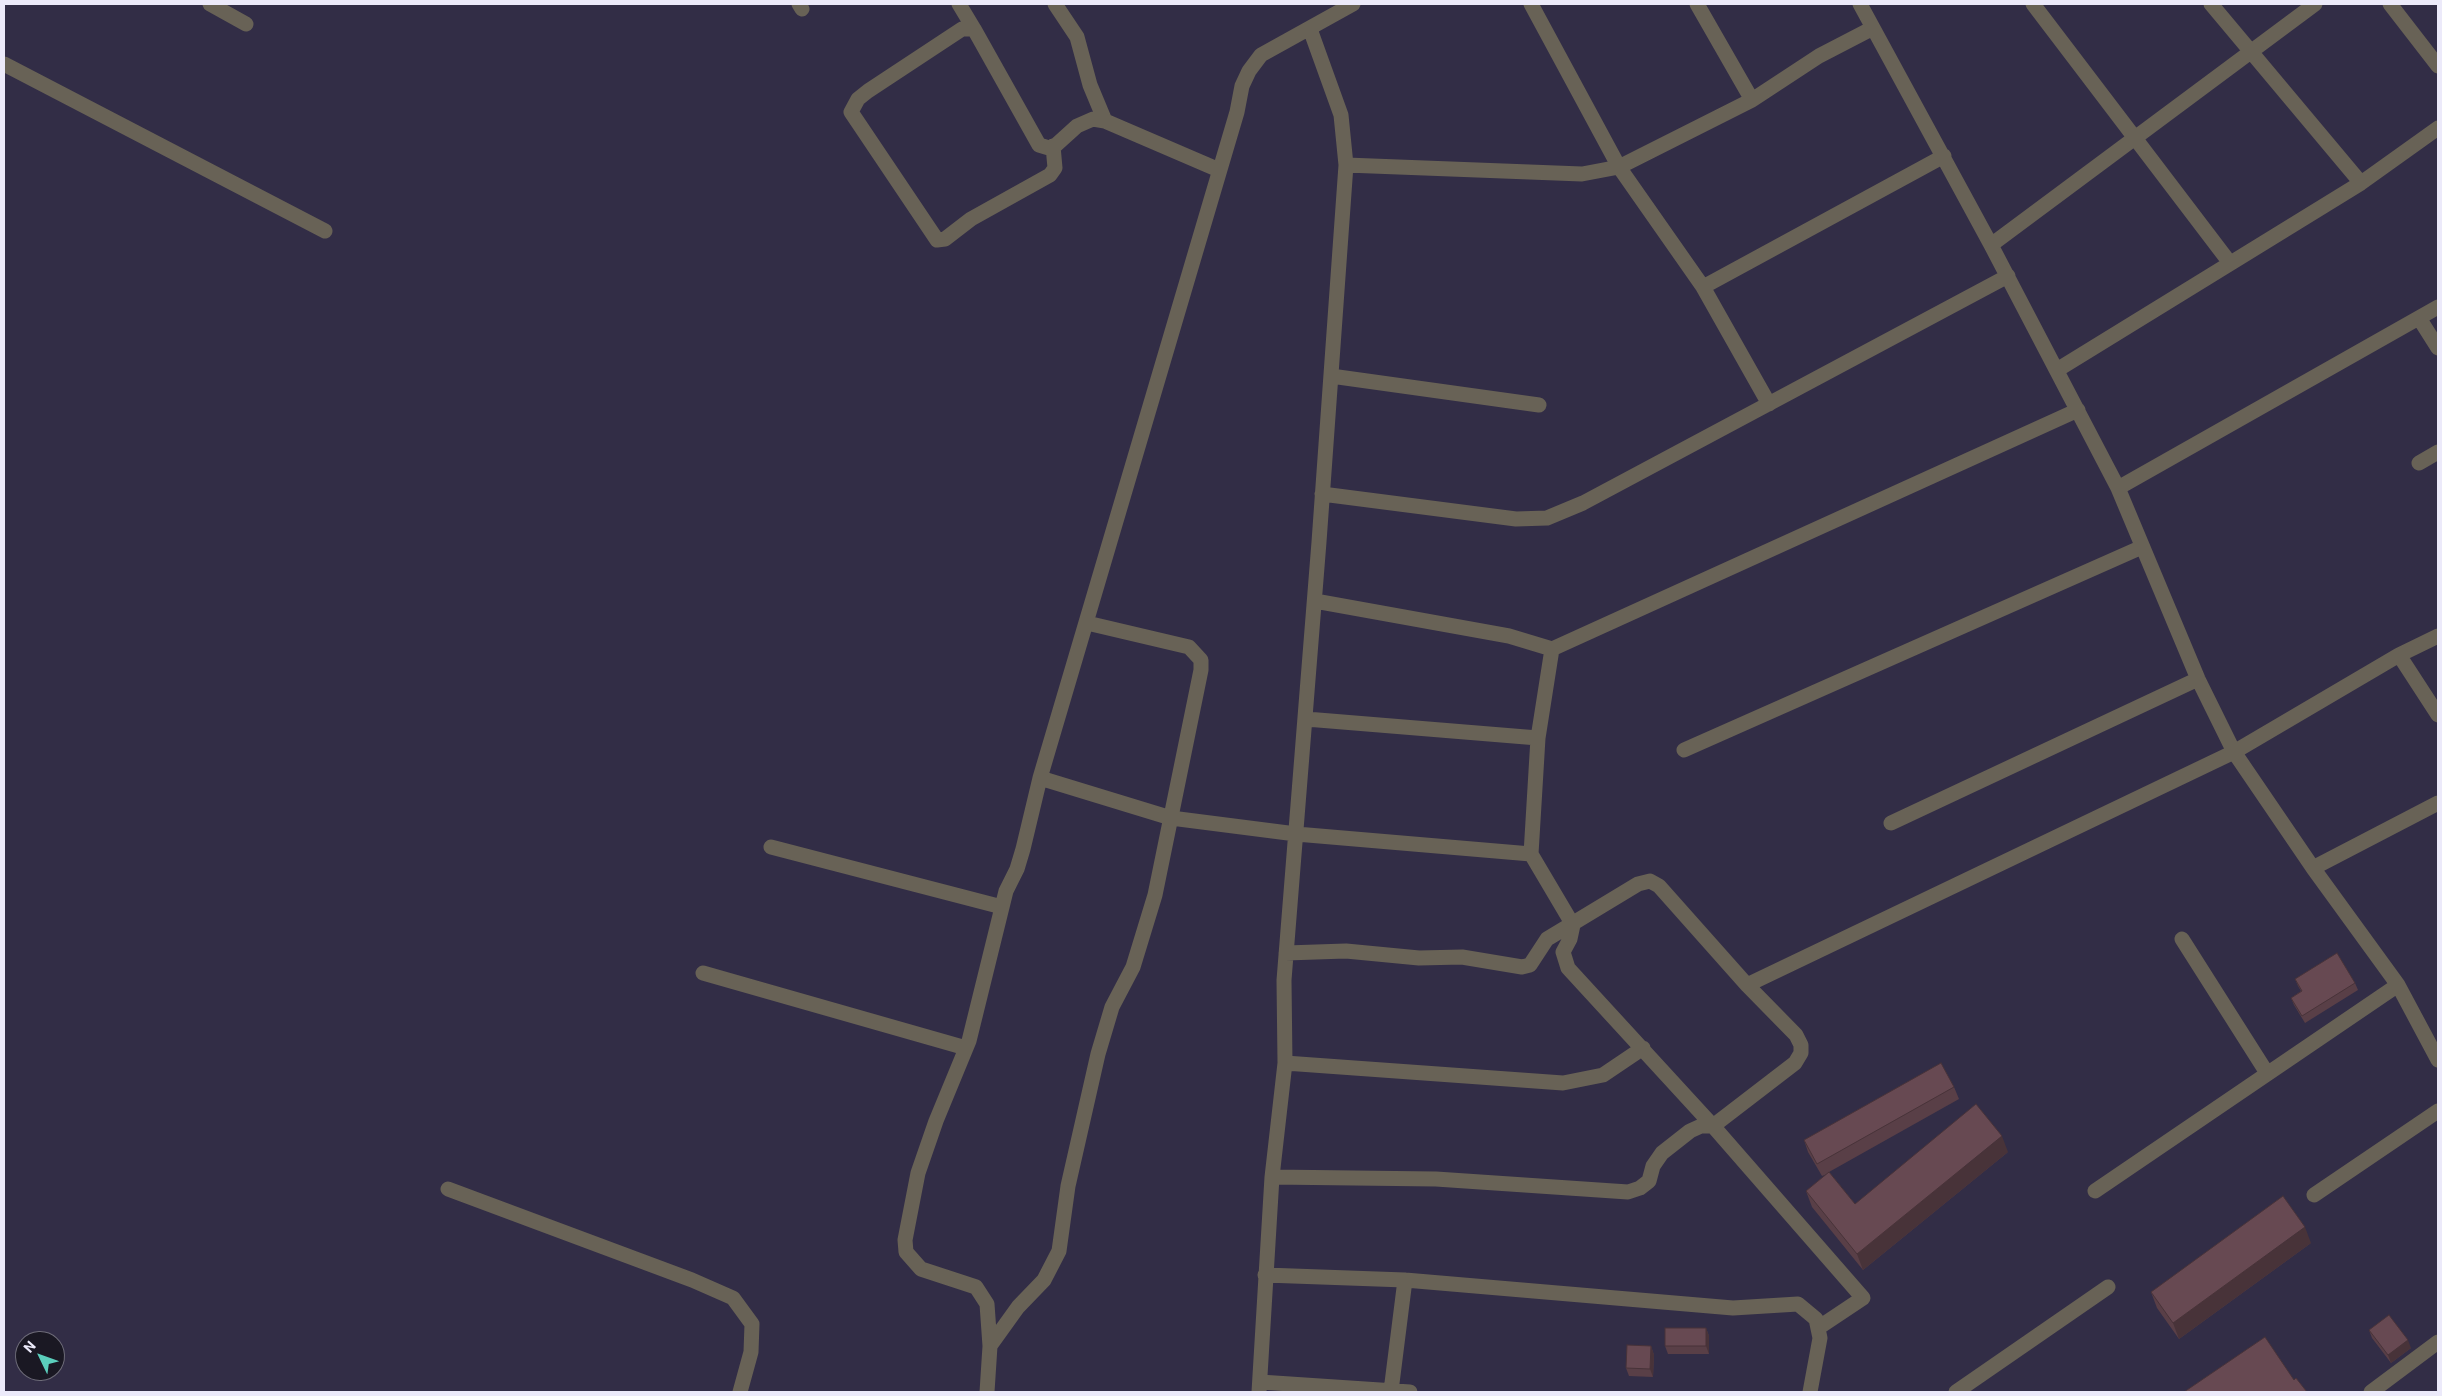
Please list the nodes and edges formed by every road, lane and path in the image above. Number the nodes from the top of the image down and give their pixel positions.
1 (210, 4) edge
2 (959, 4) edge
3 (1055, 4) edge
4 (1353, 4) edge
5 (1531, 4) edge
6 (1698, 4) edge
7 (1860, 4) edge
8 (2033, 4) edge
9 (2211, 4) edge
10 (2315, 4) edge
11 (2390, 4) edge
12 (246, 24) dead end
13 (1310, 28) junction
14 (1873, 28) junction
15 (974, 29) junction
16 (2250, 52) junction
17 (4, 64) edge
18 (2438, 66) edge
19 (1752, 100) junction
20 (1105, 121) junction
21 (2438, 128) edge
22 (2135, 138) junction
23 (1052, 146) junction
24 (1944, 156) junction
25 (1346, 166) junction
26 (1619, 167) junction
27 (1219, 170) junction
28 (2361, 184) junction
29 (325, 231) dead end
30 (1991, 244) junction
31 (2230, 263) junction
32 (2008, 276) junction
33 (1703, 287) junction
34 (2438, 307) edge
35 (2419, 318) junction
36 (2438, 348) edge
37 (2057, 370) junction
38 (1331, 376) junction
39 (1769, 404) junction
40 (1539, 405) dead end
41 (2078, 410) junction
42 (2438, 452) edge
43 (2419, 463) dead end
44 (2118, 488) junction
45 (1322, 494) junction
46 (2142, 547) junction
47 (1315, 602) junction
48 (1087, 623) junction
49 (2438, 636) edge
50 (1552, 649) junction
51 (2399, 655) junction
52 (2198, 679) junction
53 (2438, 715) edge
54 (1306, 719) junction
55 (1538, 738) junction
56 (1684, 750) dead end
57 (2234, 752) junction
58 (1040, 778) junction
59 (2438, 803) edge
60 (1171, 818) junction
61 (1891, 823) dead end
62 (1296, 834) junction
63 (770, 847) dead end
64 (1531, 854) junction
65 (2313, 868) junction
66 (1002, 906) junction
67 (1573, 925) junction
68 (2182, 939) dead end
69 (1286, 953) junction
70 (703, 973) dead end
71 (1747, 985) junction
72 (2398, 985) junction
73 (966, 1048) junction
74 (1643, 1048) junction
75 (2438, 1060) edge
76 (1285, 1063) junction
77 (2268, 1073) junction
78 (2438, 1111) edge
79 (1713, 1126) junction
80 (1272, 1177) junction
81 (448, 1189) dead end
82 (2095, 1192) dead end
83 (2314, 1195) dead end
84 (1266, 1275) junction
85 (1405, 1280) junction
86 (2108, 1286) dead end
87 (1818, 1328) junction
88 (2438, 1342) edge
89 (990, 1346) junction
90 (1259, 1387) edge
91 (1369, 1391) edge
92 (1391, 1391) edge
93 (740, 1392) edge
94 (987, 1392) edge
95 (1410, 1392) edge
96 (1810, 1392) edge
97 (1956, 1392) edge
98 (2371, 1392) edge

1 - 12 street
2 - 15 street
3 - 20 street
4 - 13 street
5 - 26 street
6 - 19 street
7 - 14 street
8 - 22 street
9 - 16 street
10 - 16 street
11 - 18 street
13 - 25 street
13 - 27 street
14 - 19 street
14 - 24 street
15 - 23 street
15 - 23 street
16 - 22 street
16 - 28 street
17 - 29 street
19 - 26 street
20 - 23 street
20 - 27 street
21 - 28 street
22 - 30 street
22 - 31 street
24 - 30 street
24 - 33 street
25 - 26 street
25 - 38 street
26 - 33 street
27 - 48 street
28 - 31 street
30 - 32 street
31 - 37 street
32 - 37 street
32 - 39 street
33 - 39 street
34 - 35 street
35 - 36 street
35 - 44 street
37 - 41 street
38 - 40 street
38 - 45 street
39 - 45 street
41 - 44 street
41 - 50 street
42 - 43 street
44 - 46 street
45 - 47 street
46 - 52 street
46 - 56 street
47 - 50 street
47 - 54 street
48 - 58 street
48 - 60 street
49 - 51 street
50 - 55 street
51 - 53 street
51 - 57 street
52 - 57 street
52 - 61 street
54 - 55 street
54 - 62 street
55 - 64 street
57 - 65 street
57 - 71 street
58 - 60 street
58 - 66 street
59 - 65 street
60 - 62 street
60 - 89 street
62 - 64 street
62 - 69 street
63 - 66 street
64 - 67 street
65 - 72 street
66 - 73 street
67 - 69 street
67 - 71 street
67 - 74 street
68 - 77 street
69 - 76 street
70 - 73 street
71 - 79 street
72 - 75 street
72 - 77 street
73 - 89 street
74 - 76 street
74 - 79 street
76 - 80 street
77 - 82 street
78 - 83 street
79 - 80 street
79 - 87 street
80 - 84 street
81 - 93 street
84 - 85 street
84 - 90 street
85 - 87 street
85 - 92 street
86 - 97 street
87 - 96 street
88 - 98 street
89 - 94 street
90 - 91 street
91 - 92 street
92 - 95 street

